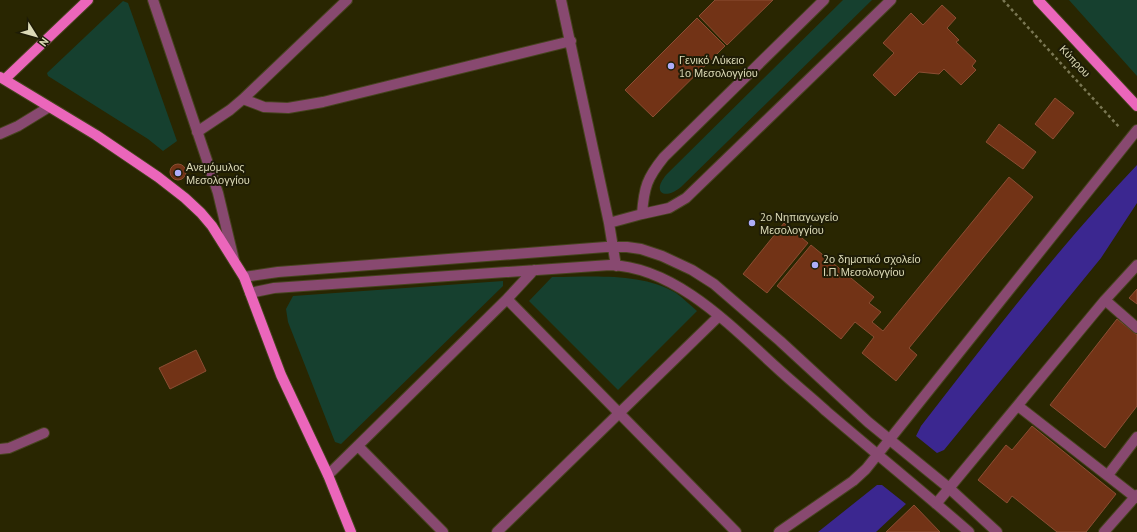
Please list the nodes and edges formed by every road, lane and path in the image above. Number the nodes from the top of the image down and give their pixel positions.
1 (88, 0) edge
2 (153, 0) edge
3 (347, 0) edge
4 (561, 0) edge
5 (824, 0) edge
6 (891, 0) edge
7 (1003, 0) edge
8 (1038, 0) edge
9 (571, 41) junction
10 (2, 78) edge
11 (243, 99) junction
12 (1137, 106) edge
13 (49, 107) junction
14 (197, 132) junction
15 (0, 134) edge
16 (1134, 134) edge
17 (642, 214) junction
18 (609, 223) junction
19 (613, 247) junction
20 (234, 260) junction
21 (1137, 265) edge
22 (616, 266) junction
23 (534, 270) junction
24 (244, 277) junction
25 (250, 293) junction
26 (507, 299) junction
27 (1105, 300) junction
28 (719, 316) junction
29 (1137, 328) edge
30 (1018, 406) junction
31 (619, 414) junction
32 (44, 433) dead end
33 (1137, 437) edge
34 (890, 440) junction
35 (358, 446) junction
36 (0, 449) edge
37 (878, 455) junction
38 (328, 475) junction
39 (1108, 475) junction
40 (949, 488) junction
41 (1136, 497) edge
42 (936, 504) junction
43 (351, 532) edge
44 (443, 532) edge
45 (497, 532) edge
46 (736, 532) edge
47 (779, 532) edge
48 (969, 532) edge
49 (998, 532) edge
50 (1104, 532) edge

1 - 10 main road
2 - 14 street
3 - 11 street
4 - 9 street
5 - 17 street
6 - 17 street
7 - 16 path, Κύπρου
8 - 12 main road, Κύπρου
9 - 11 street
9 - 18 street
10 - 13 main road
11 - 14 street
13 - 15 street
13 - 20 main road
14 - 20 street
16 - 34 street
17 - 18 street
18 - 19 street
19 - 22 street
19 - 24 street
19 - 34 street
20 - 24 main road
21 - 27 street
22 - 23 street
22 - 28 street
23 - 25 street
23 - 26 street
24 - 25 main road
25 - 38 main road
26 - 31 street
26 - 35 street
27 - 29 street
27 - 30 street
28 - 31 street
28 - 37 street
30 - 39 street
30 - 40 street
31 - 45 street
31 - 46 street
32 - 36 street
33 - 39 street
34 - 37 street
34 - 40 street
35 - 38 street
35 - 44 street
37 - 42 street
37 - 47 street
38 - 43 main road
39 - 41 street
40 - 42 street
40 - 49 street
41 - 50 street
42 - 48 street

